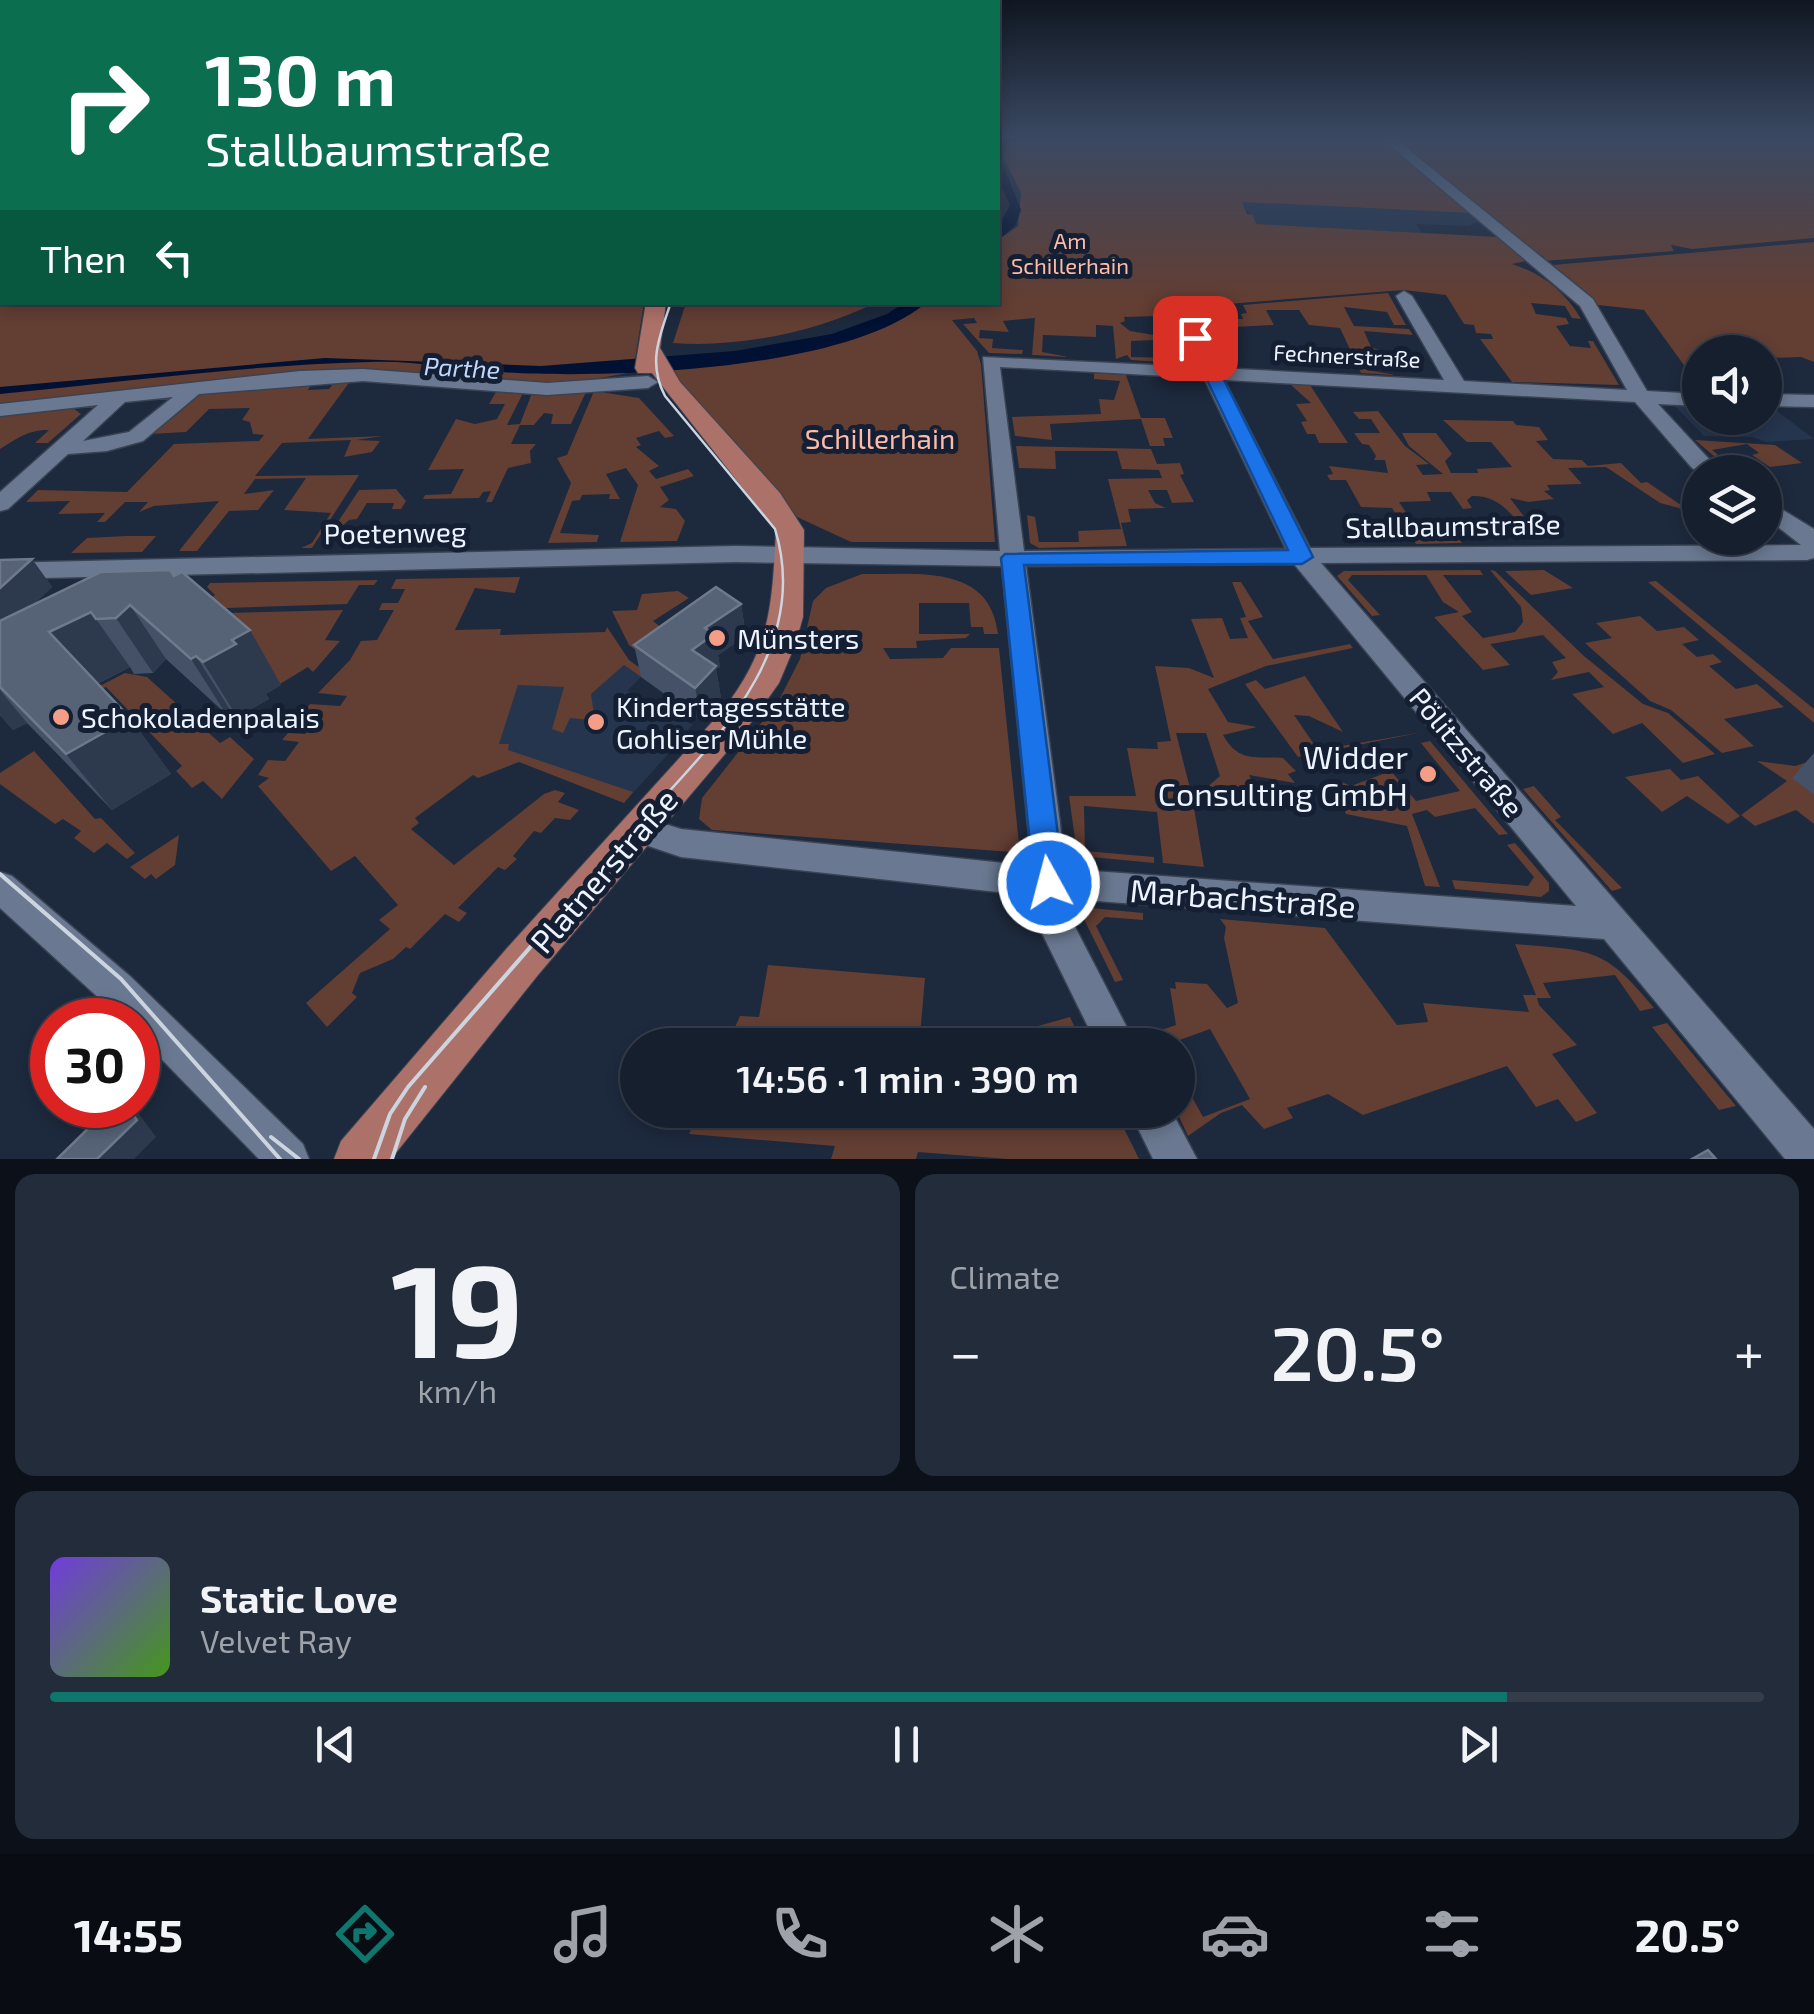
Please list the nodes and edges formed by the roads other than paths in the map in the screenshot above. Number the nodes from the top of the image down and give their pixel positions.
1 (1451, 191) edge
2 (1404, 296) dead end
3 (656, 305) edge
4 (1179, 309) dead end
5 (650, 363) junction
6 (1214, 372) junction
7 (1457, 386) junction
8 (194, 388) junction
9 (1642, 397) junction
10 (118, 398) junction
11 (1682, 399) edge
12 (1782, 400) edge
13 (1814, 401) edge
14 (0, 410) edge
15 (61, 448) junction
16 (1694, 455) edge
17 (0, 504) edge
18 (1782, 519) edge
19 (1814, 543) edge
20 (790, 556) junction
21 (1302, 557) junction
22 (1012, 558) junction
23 (0, 571) edge
24 (639, 828) junction
25 (1049, 883) junction
26 (0, 887) edge
27 (1611, 924) junction
28 (1108, 1028) edge
29 (1159, 1128) edge
30 (288, 1159) edge
31 (359, 1159) edge
32 (1176, 1159) edge
33 (1812, 1159) edge

1 - 9 street
2 - 7 street
3 - 5 main road
4 - 6 street, Pölitzstraße
5 - 8 street
5 - 20 main road, Platnerstraße
6 - 7 street, Fechnerstraße
6 - 21 street, Pölitzstraße
6 - 22 street, Fechnerstraße
7 - 9 street, Fechnerstraße
8 - 10 street
8 - 15 street
9 - 11 street, Fechnerstraße
9 - 16 street
10 - 14 street
10 - 15 street
12 - 13 street
15 - 17 street
18 - 19 street
19 - 21 street, Stallbaumstraße
20 - 22 street, Stallbaumstraße
20 - 23 street, Poetenweg
20 - 24 main road, Platnerstraße
21 - 22 street, Stallbaumstraße
21 - 27 street, Pölitzstraße
22 - 25 street
24 - 25 street, Marbachstraße
24 - 31 main road, Platnerstraße
25 - 27 street, Marbachstraße
25 - 28 street
26 - 30 street
27 - 33 street, Pölitzstraße
29 - 32 street

